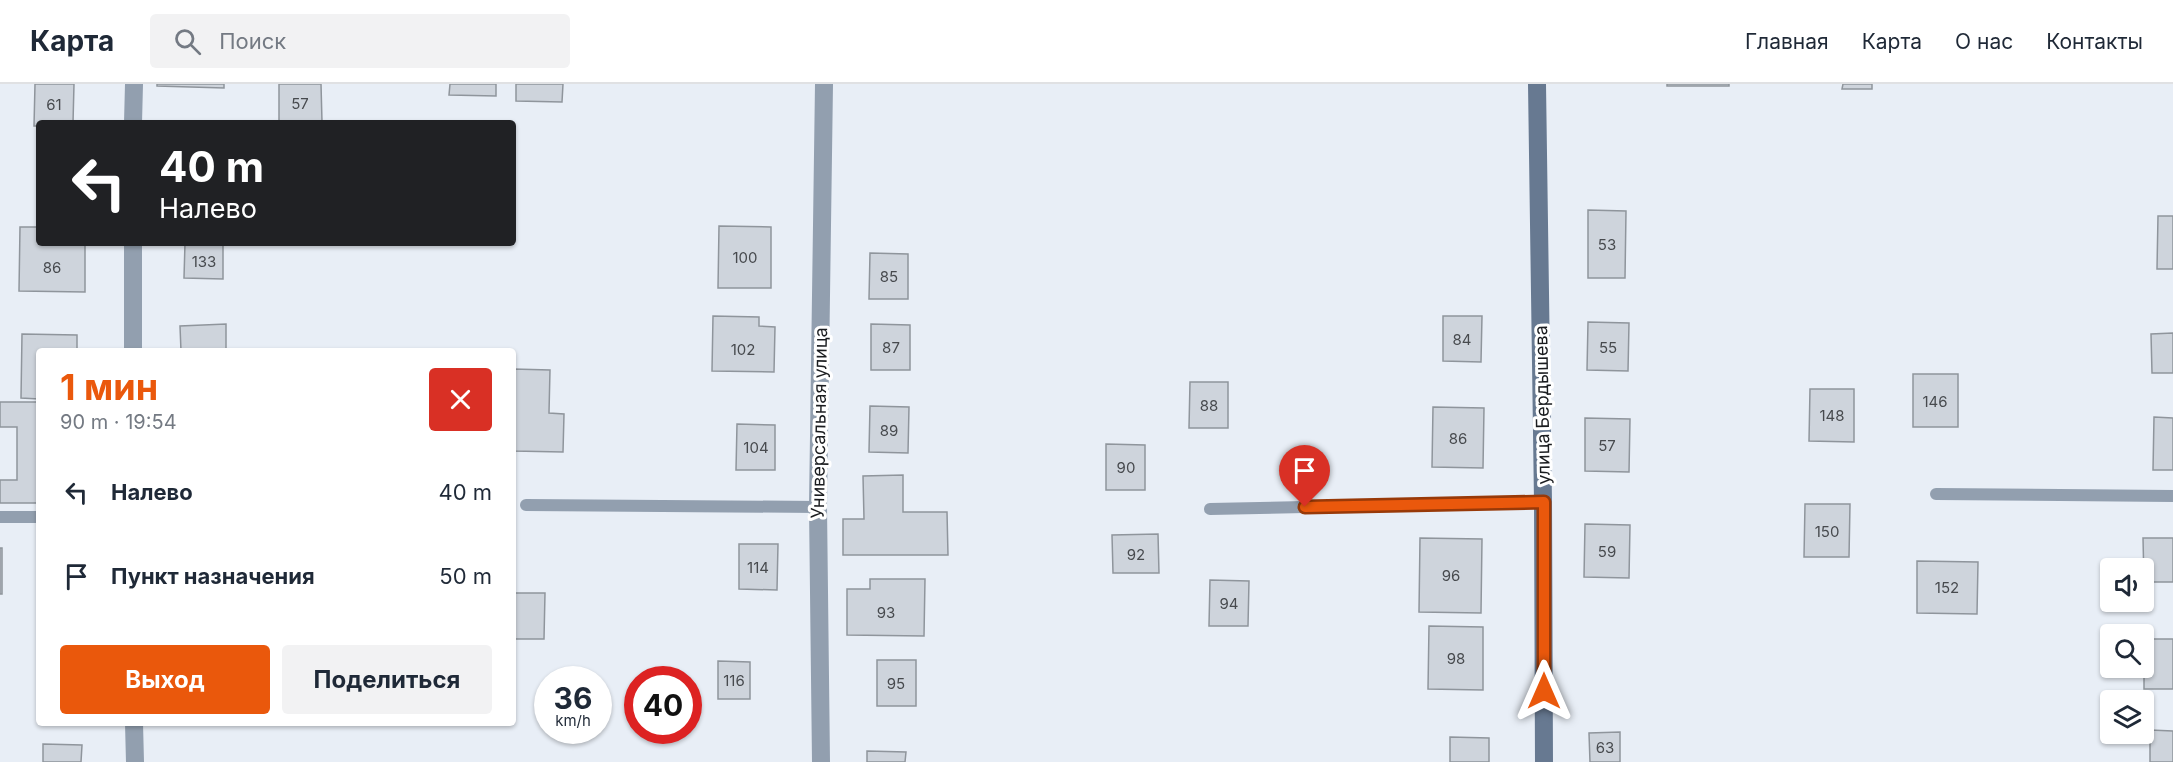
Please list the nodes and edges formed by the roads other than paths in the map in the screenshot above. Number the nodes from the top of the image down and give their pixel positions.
1 (134, 84) edge
2 (824, 84) edge
3 (1537, 84) edge
4 (134, 120) edge
5 (133, 246) edge
6 (133, 348) edge
7 (1936, 495) dead end
8 (2173, 496) edge
9 (1544, 502) junction
10 (526, 505) dead end
11 (818, 507) junction
12 (1210, 509) dead end
13 (0, 517) edge
14 (36, 517) edge
15 (134, 726) edge
16 (135, 762) edge
17 (821, 762) edge
18 (1544, 762) edge

1 - 4 street
2 - 11 street, Универсальная улица
3 - 9 street, улица Бердышева
5 - 6 street
7 - 8 lane
9 - 12 lane
9 - 18 street, улица Бердышева
10 - 11 lane
11 - 17 street, Универсальная улица
13 - 14 lane
15 - 16 street

